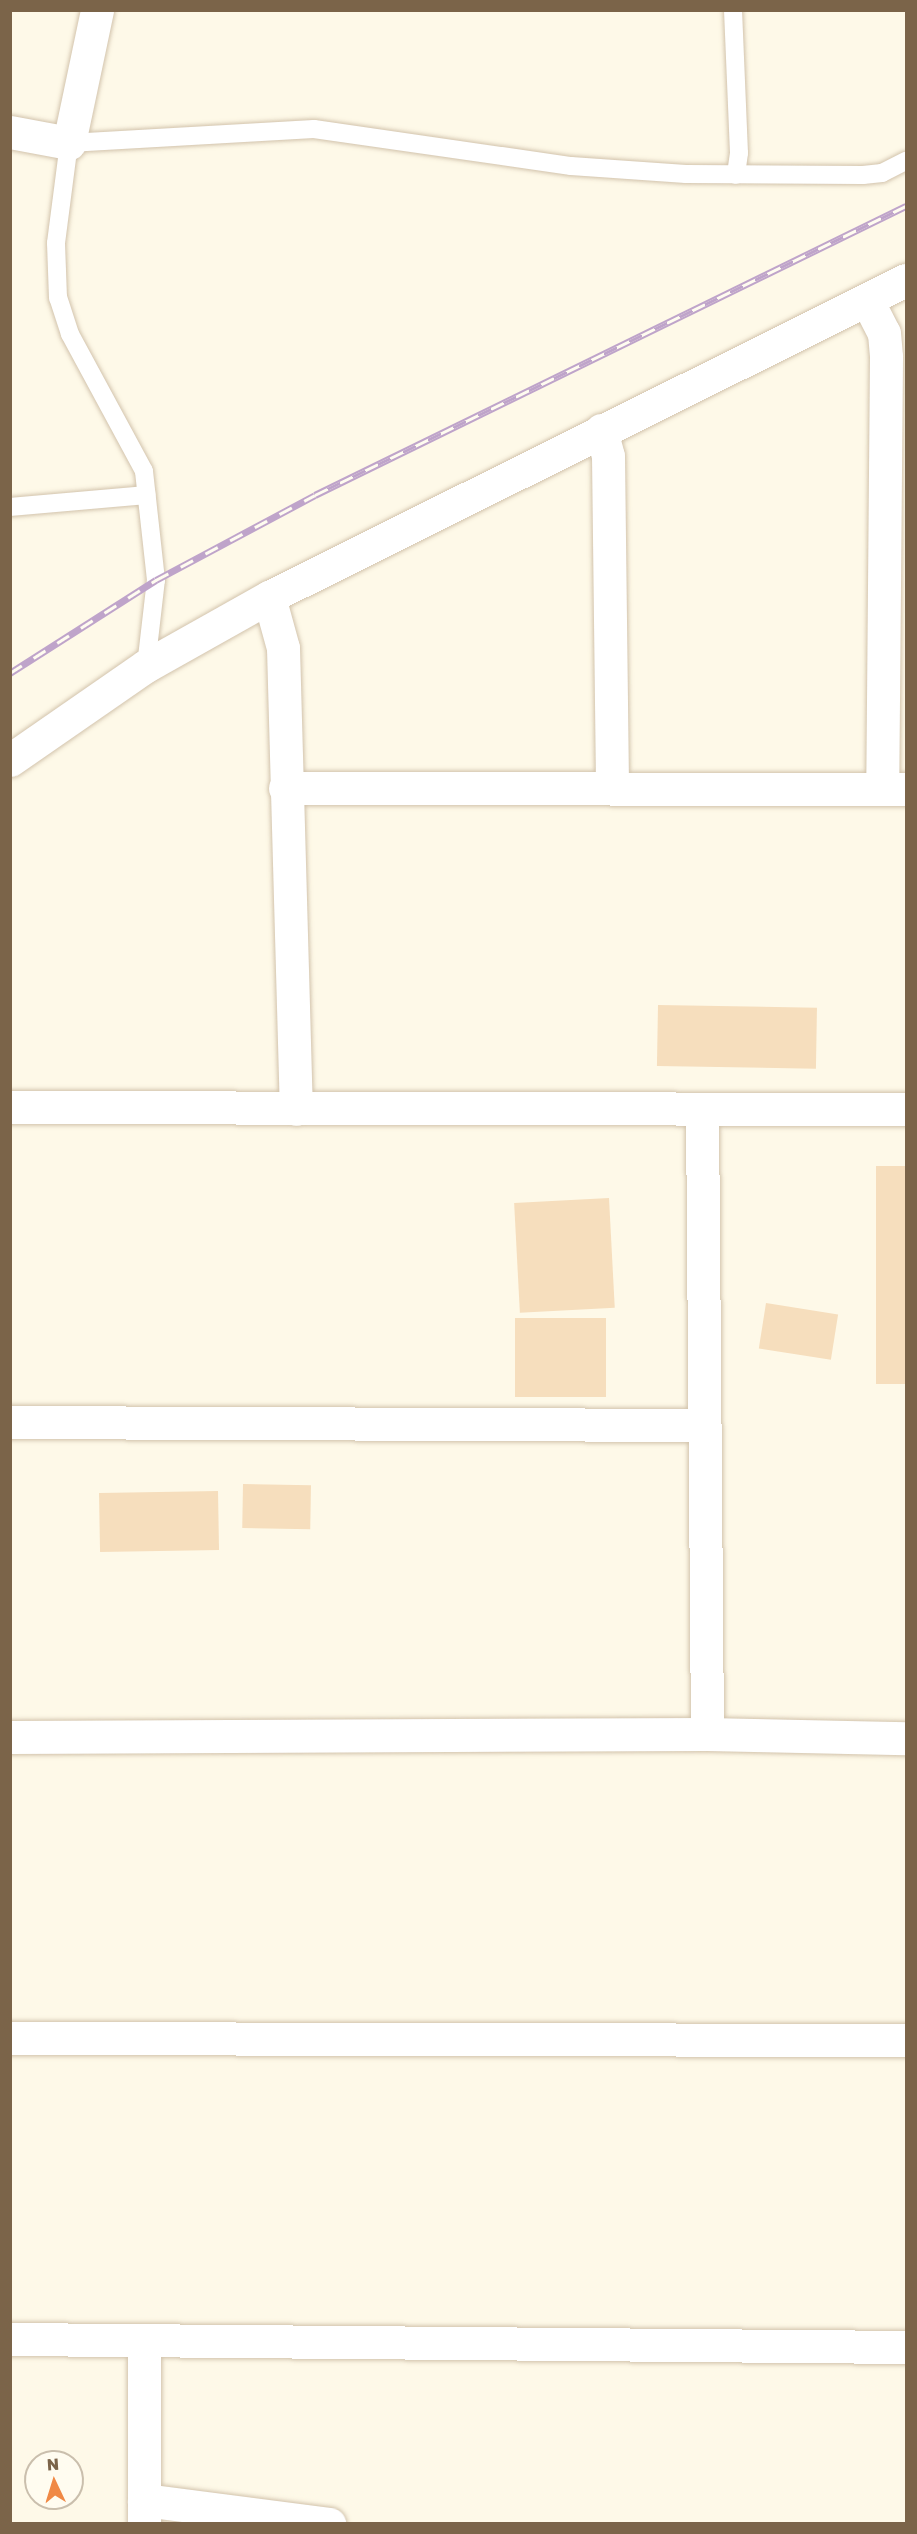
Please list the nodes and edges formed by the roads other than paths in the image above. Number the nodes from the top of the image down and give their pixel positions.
1 (97, 10) edge
2 (733, 10) edge
3 (10, 132) edge
4 (69, 142) junction
5 (906, 161) edge
6 (736, 176) junction
7 (906, 280) edge
8 (867, 300) junction
9 (601, 430) junction
10 (147, 495) junction
11 (10, 507) edge
12 (269, 597) junction
13 (146, 666) junction
14 (10, 760) edge
15 (612, 787) junction
16 (285, 788) junction
17 (894, 789) edge
18 (10, 1107) edge
19 (296, 1109) junction
20 (906, 1109) edge
21 (702, 1111) junction
22 (10, 1422) edge
23 (702, 1425) junction
24 (707, 1734) junction
25 (10, 1737) edge
26 (906, 1738) edge
27 (10, 2038) edge
28 (906, 2040) edge
29 (10, 2339) edge
30 (144, 2343) junction
31 (906, 2347) edge
32 (144, 2512) edge
33 (328, 2523) edge

1 - 4 street
2 - 6 lane
3 - 4 street
4 - 6 lane
4 - 10 lane
5 - 6 lane
7 - 8 street
8 - 9 street
8 - 17 street
9 - 12 street
9 - 15 street
10 - 11 lane
10 - 13 lane
12 - 13 street
12 - 16 street
13 - 14 street
15 - 16 street
15 - 17 street
16 - 19 street
18 - 19 street
19 - 21 street
20 - 21 street
21 - 23 street
22 - 23 street
23 - 24 street
24 - 25 street
24 - 26 street
27 - 28 street
29 - 30 street
30 - 31 street
30 - 32 street
32 - 33 street

